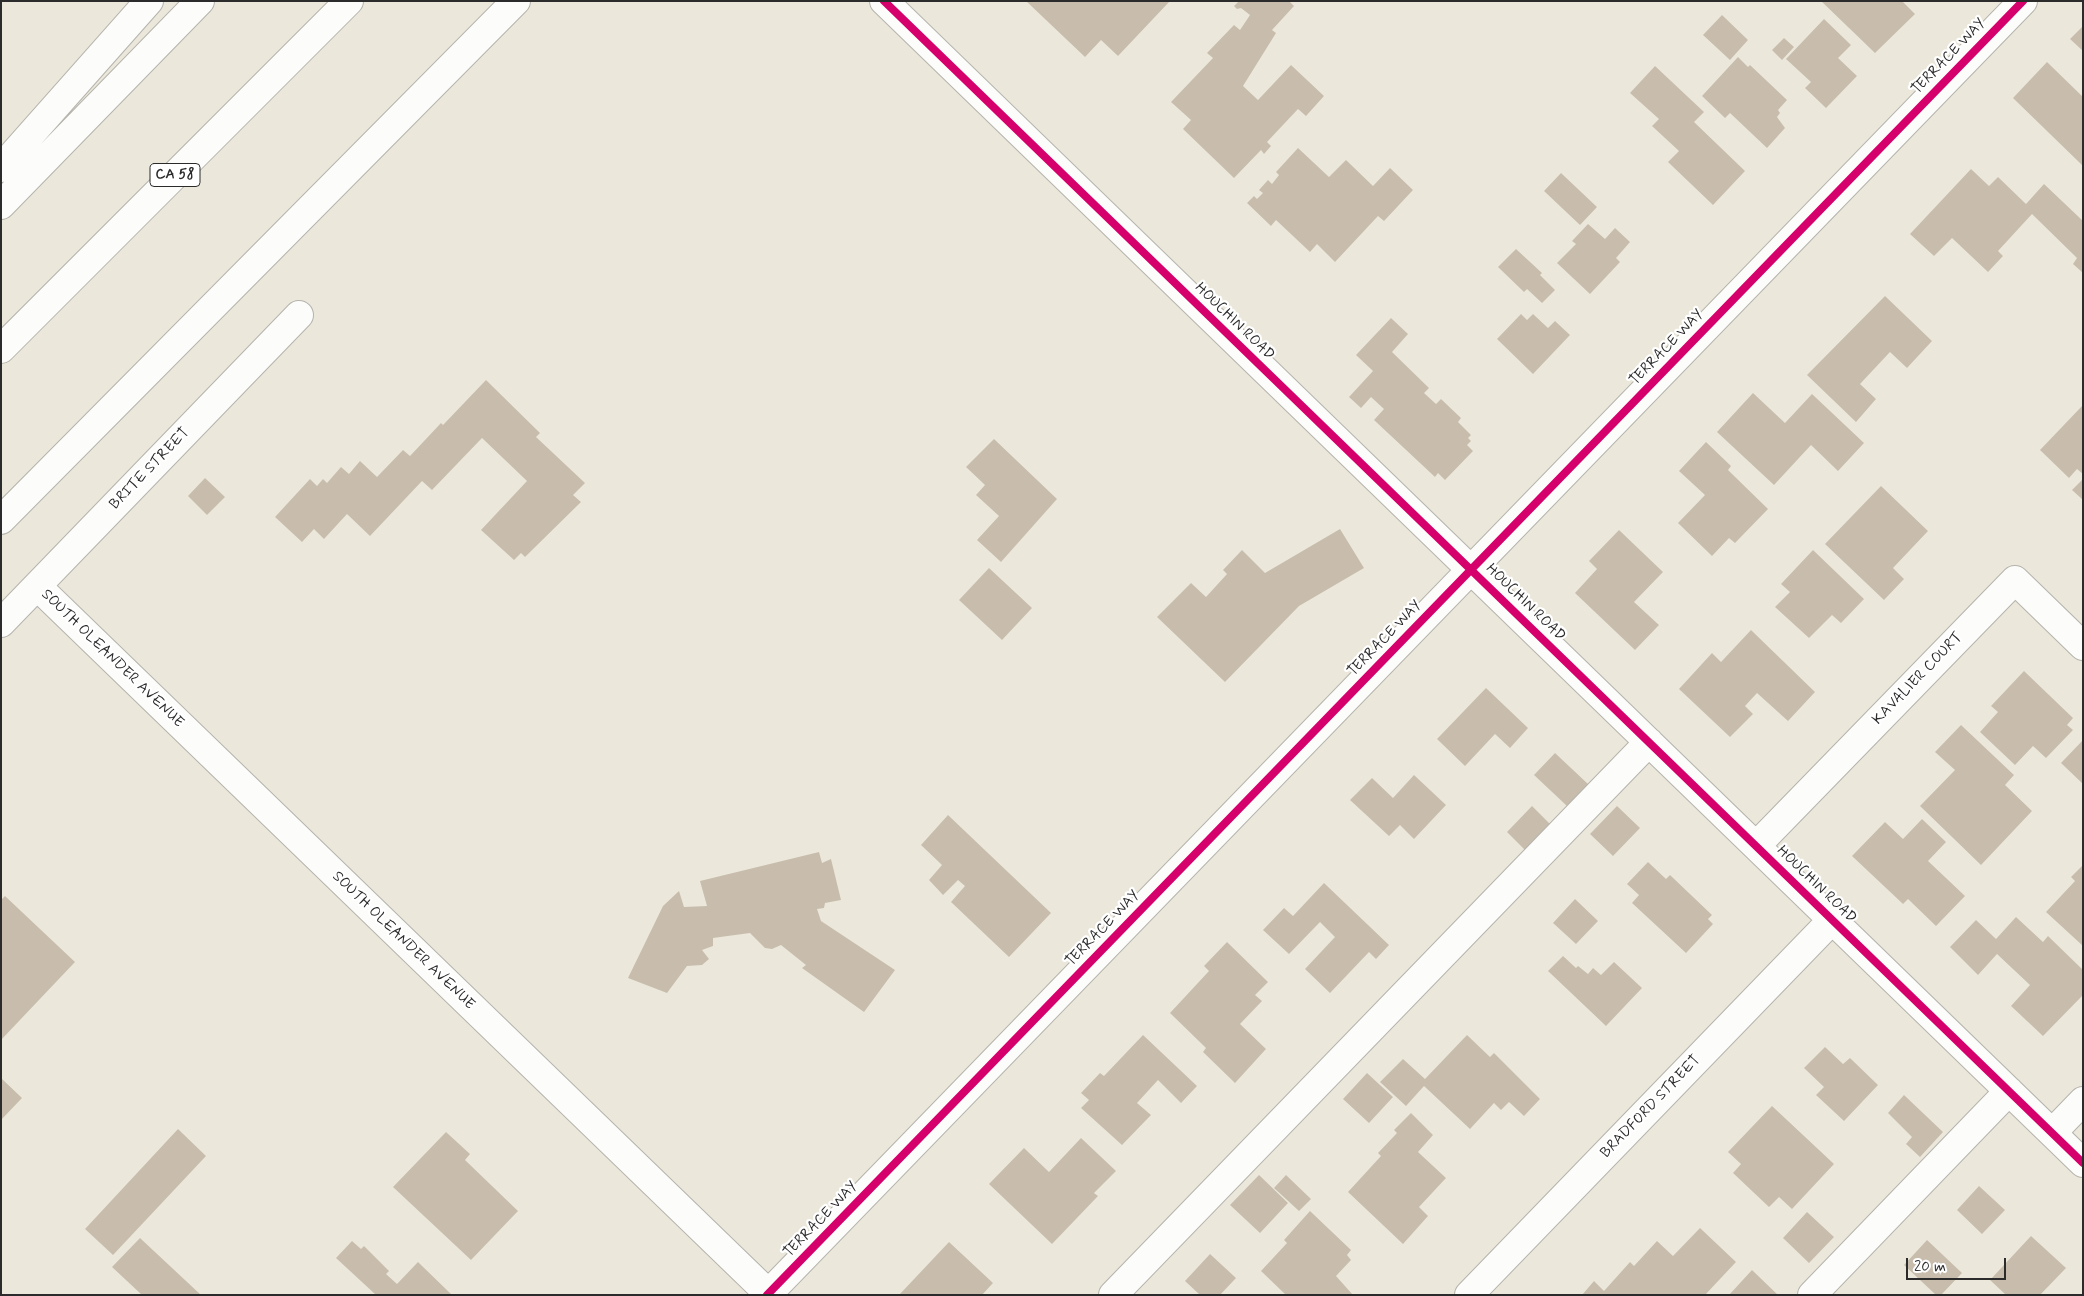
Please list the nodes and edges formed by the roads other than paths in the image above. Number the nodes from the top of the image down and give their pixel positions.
1 (149, 1) edge
2 (200, 1) edge
3 (349, 1) edge
4 (516, 1) edge
5 (884, 1) edge
6 (2022, 1) edge
7 (1, 168) edge
8 (1, 204) edge
9 (300, 315) dead end
10 (1, 349) edge
11 (1, 520) edge
12 (1471, 570) junction
13 (37, 586) junction
14 (1, 623) edge
15 (2083, 646) edge
16 (1649, 742) junction
17 (1756, 846) junction
18 (1832, 920) junction
19 (2009, 1091) junction
20 (2083, 1101) edge
21 (2052, 1133) junction
22 (2083, 1163) edge
23 (768, 1294) edge
24 (1113, 1295) edge
25 (1469, 1295) edge
26 (1812, 1295) edge

1 - 7 main road
2 - 8 main road
3 - 10 main road, CA 58
4 - 11 main road
5 - 12 main road, HOUCHIN ROAD
6 - 12 main road, TERRACE WAY
9 - 13 main road, BRITE STREET
12 - 16 main road, HOUCHIN ROAD
12 - 23 main road, TERRACE WAY
13 - 14 main road, BRITE STREET
13 - 23 main road, SOUTH OLEANDER AVENUE
15 - 17 main road, KAVALIER COURT
16 - 17 main road, HOUCHIN ROAD
16 - 24 main road
17 - 18 main road, HOUCHIN ROAD
18 - 19 main road, HOUCHIN ROAD
18 - 25 main road, BRADFORD STREET
19 - 21 main road, HOUCHIN ROAD
19 - 26 main road
20 - 21 main road
21 - 22 main road, HOUCHIN ROAD

